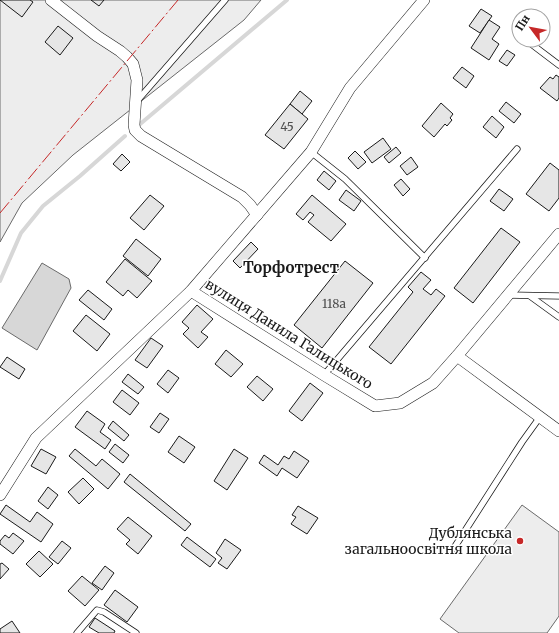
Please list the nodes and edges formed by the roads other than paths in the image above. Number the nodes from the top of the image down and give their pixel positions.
1 (51, 0) edge
2 (224, 0) edge
3 (424, 0) edge
4 (536, 48) edge
5 (559, 66) edge
6 (135, 104) junction
7 (517, 149) dead end
8 (311, 152) junction
9 (257, 215) junction
10 (559, 234) edge
11 (425, 258) junction
12 (191, 291) junction
13 (508, 295) junction
14 (530, 296) junction
15 (559, 296) edge
16 (559, 317) edge
17 (457, 356) junction
18 (324, 375) junction
19 (540, 418) junction
20 (559, 431) edge
21 (0, 495) edge
22 (454, 548) dead end
23 (77, 633) edge
24 (136, 633) edge

1 - 6 street
2 - 6 lane
3 - 8 street, вулиця Данила Галицького
4 - 5 lane
6 - 9 street
7 - 11 lane
8 - 9 street, вулиця Данила Галицького
8 - 11 lane
9 - 12 street, вулиця Данила Галицького
10 - 13 street, вулиця Данила Галицького
11 - 18 lane
12 - 18 street, вулиця Данила Галицького
12 - 21 street, вулиця Данила Галицького
13 - 14 lane
13 - 17 street, вулиця Данила Галицького
14 - 15 lane
14 - 16 lane
17 - 18 street, вулиця Данила Галицького
17 - 19 street
19 - 20 street
19 - 22 lane
23 - 24 lane

